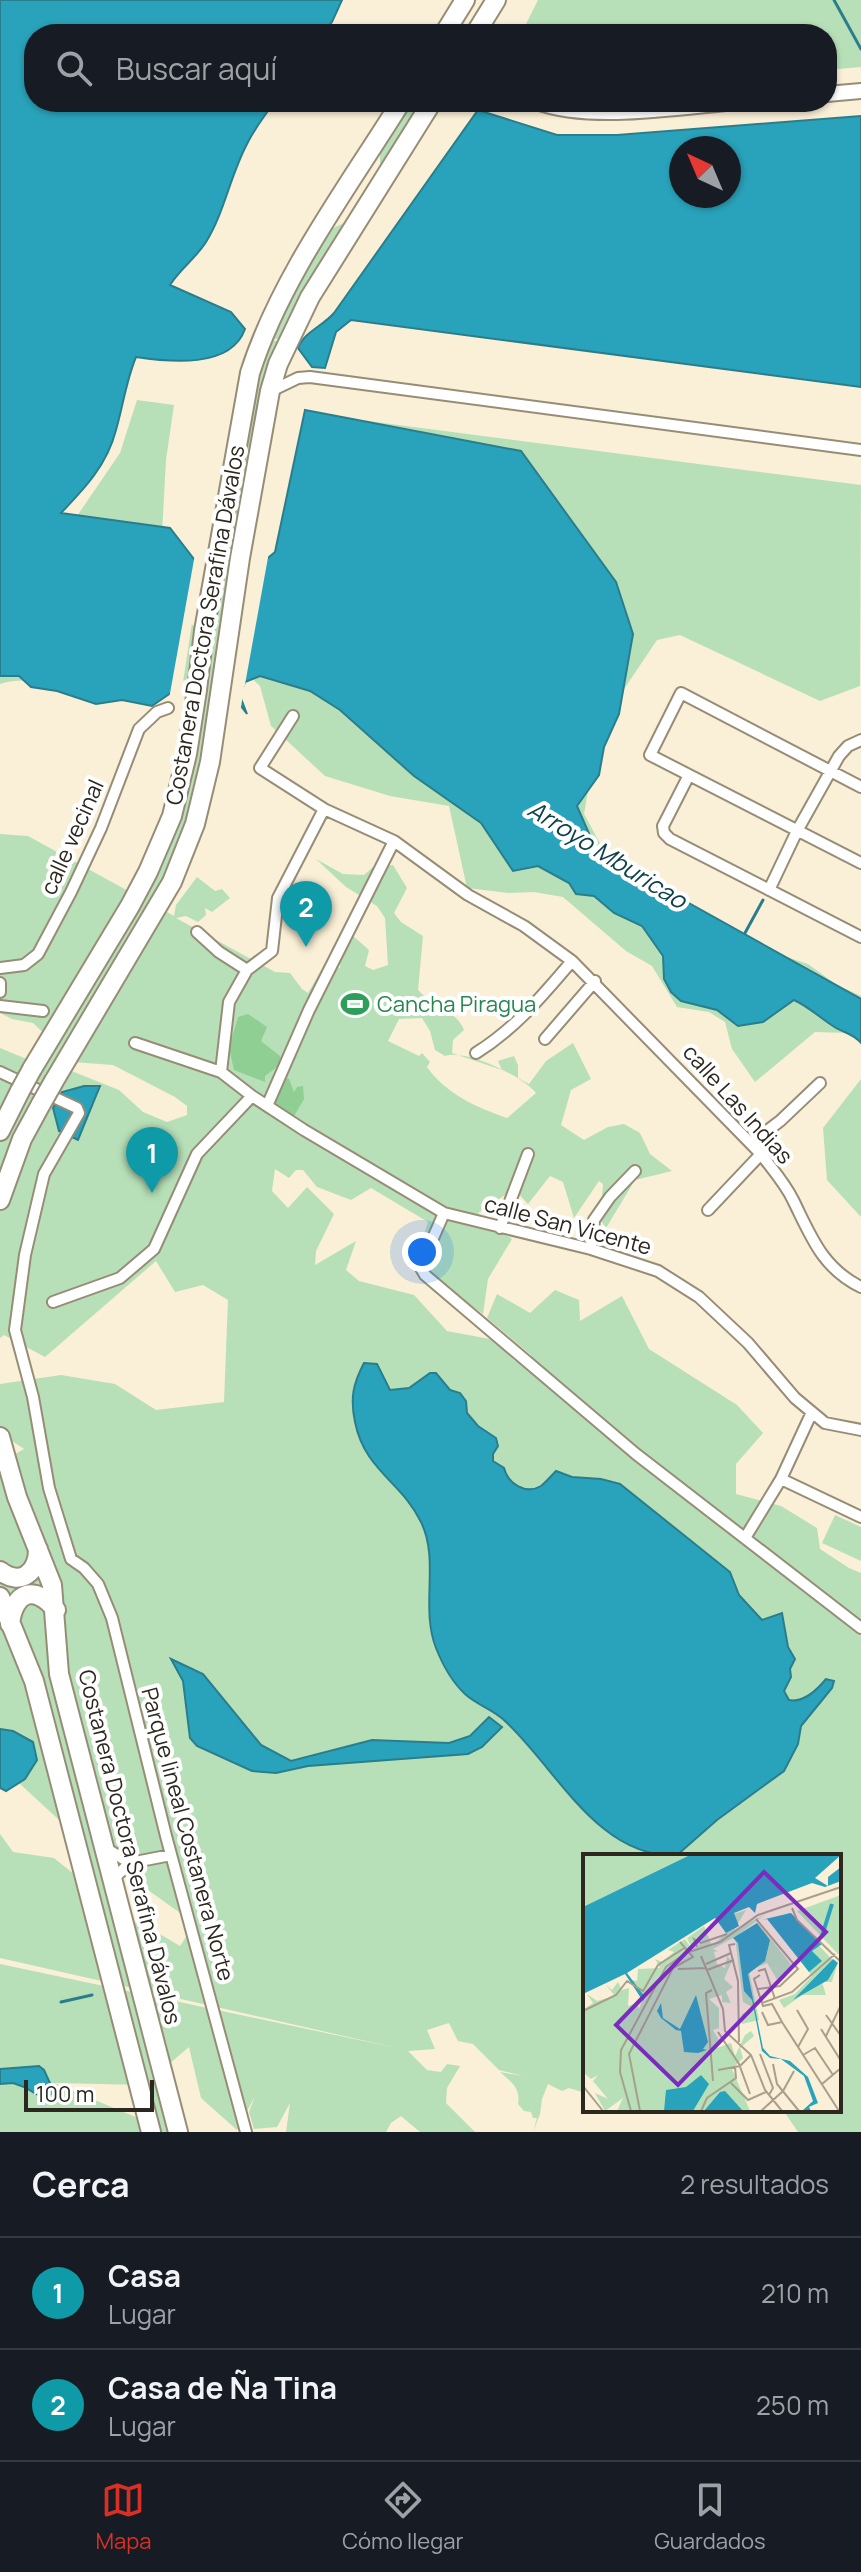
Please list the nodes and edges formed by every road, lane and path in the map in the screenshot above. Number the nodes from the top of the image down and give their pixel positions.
1 (465, 0) edge
2 (496, 0) edge
3 (450, 24) edge
4 (481, 24) edge
5 (861, 91) edge
6 (837, 93) edge
7 (395, 112) edge
8 (426, 112) edge
9 (270, 391) junction
10 (861, 450) edge
11 (168, 708) dead end
12 (293, 716) dead end
13 (861, 740) edge
14 (831, 771) junction
15 (689, 775) junction
16 (861, 787) edge
17 (324, 809) junction
18 (797, 831) junction
19 (394, 841) junction
20 (861, 863) edge
21 (769, 890) junction
22 (197, 932) dead end
23 (861, 937) edge
24 (572, 961) junction
25 (0, 968) edge
26 (247, 970) junction
27 (595, 981) junction
28 (0, 983) edge
29 (0, 992) edge
30 (0, 1006) edge
31 (43, 1011) dead end
32 (545, 1039) dead end
33 (135, 1043) dead end
34 (476, 1053) dead end
35 (0, 1072) edge
36 (221, 1072) junction
37 (820, 1083) dead end
38 (252, 1096) junction
39 (267, 1106) junction
40 (0, 1131) edge
41 (751, 1143) junction
42 (528, 1154) dead end
43 (761, 1154) junction
44 (635, 1171) dead end
45 (0, 1200) edge
46 (708, 1210) dead end
47 (444, 1213) junction
48 (500, 1228) junction
49 (591, 1249) junction
50 (861, 1287) edge
51 (53, 1302) dead end
52 (812, 1412) junction
53 (861, 1430) edge
54 (0, 1437) edge
55 (781, 1479) junction
56 (861, 1517) edge
57 (745, 1538) junction
58 (38, 1549) junction
59 (0, 1571) edge
60 (0, 1597) edge
61 (56, 1610) junction
62 (10, 1624) junction
63 (860, 1624) edge
64 (107, 1849) junction
65 (171, 1855) junction
66 (130, 1863) junction
67 (113, 1879) junction
68 (151, 2132) edge
69 (178, 2132) edge
70 (246, 2132) edge

1 - 3 highway
2 - 4 highway
5 - 6 main road
7 - 40 highway, Costanera Doctora Serafina Dávalos, bridge
8 - 9 highway, Costanera Doctora Serafina Dávalos
9 - 10 street
9 - 45 highway, Costanera Doctora Serafina Dávalos, bridge
11 - 25 street, calle vecinal
12 - 17 street, calle Las Indias
13 - 14 street
14 - 15 street
14 - 16 street
14 - 18 street
15 - 18 street
15 - 21 street
17 - 19 street, calle Las Indias
17 - 26 street
18 - 20 street
18 - 21 street
19 - 24 street, calle Las Indias
19 - 39 street
21 - 23 street
22 - 26 street
24 - 27 street, calle Las Indias
24 - 34 street
26 - 36 street
27 - 32 street
27 - 41 street, calle Las Indias
28 - 29 street
30 - 31 street
33 - 36 street, calle San Vicente
35 - 65 street, Parque lineal Costanera Norte
36 - 38 street, calle San Vicente
37 - 41 street
38 - 39 street, calle San Vicente
38 - 51 street
39 - 47 street, calle San Vicente
41 - 43 street, calle Las Indias
42 - 48 street
43 - 46 street
43 - 50 street, calle Las Indias
44 - 49 street
47 - 48 street, calle San Vicente
47 - 57 street
48 - 49 street, calle San Vicente
49 - 52 street, calle San Vicente
52 - 53 street, calle San Vicente
52 - 55 street
54 - 58 highway, Costanera Doctora Serafina Dávalos
55 - 56 street
55 - 57 street
57 - 63 street
58 - 59 highway
58 - 61 highway, Costanera Doctora Serafina Dávalos
60 - 62 highway
61 - 62 highway
61 - 64 highway, Costanera Doctora Serafina Dávalos
62 - 68 highway
64 - 66 street
64 - 67 highway, Costanera Doctora Serafina Dávalos
65 - 66 street
65 - 70 street, Parque lineal Costanera Norte
66 - 67 street
67 - 69 highway, Costanera Doctora Serafina Dávalos

